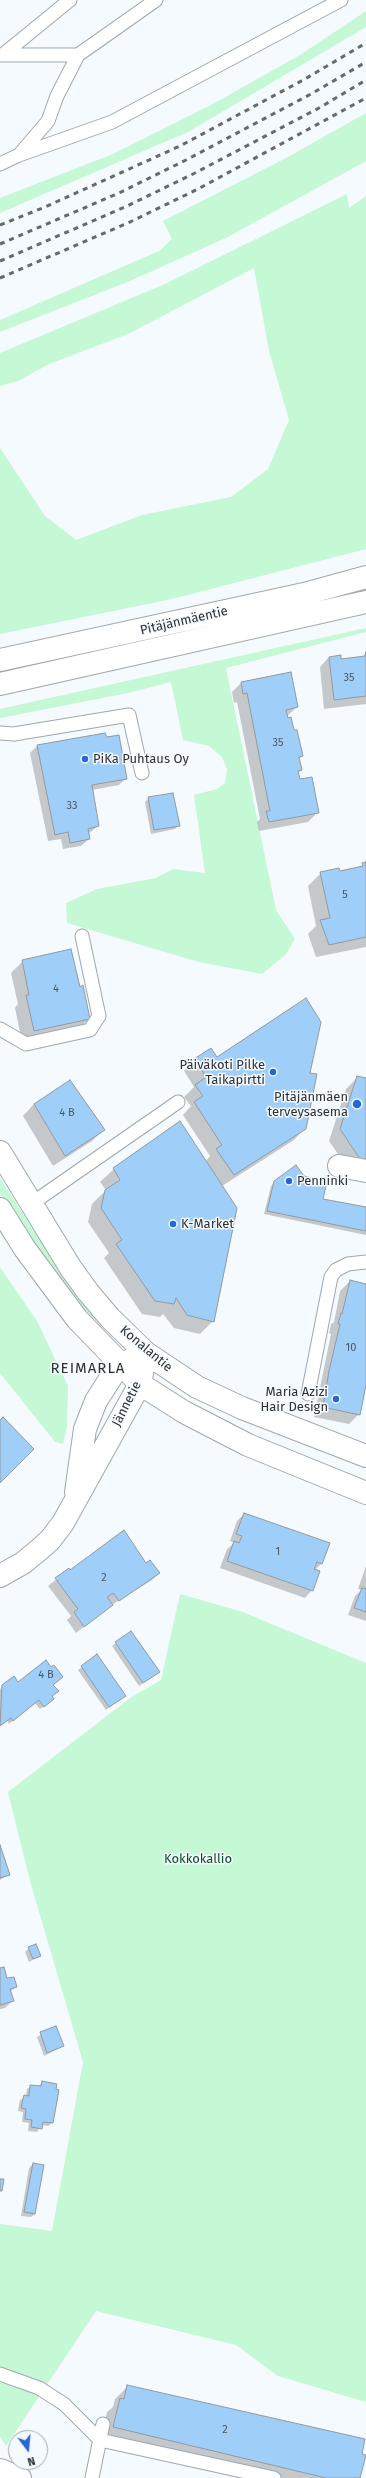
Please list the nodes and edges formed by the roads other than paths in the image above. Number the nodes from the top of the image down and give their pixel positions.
1 (70, 0) edge
2 (156, 0) edge
3 (341, 0) edge
4 (2, 54) edge
5 (78, 55) junction
6 (19, 155) junction
7 (0, 164) edge
8 (366, 577) edge
9 (366, 602) edge
10 (0, 660) edge
11 (0, 684) edge
12 (0, 733) edge
13 (142, 773) dead end
14 (82, 936) dead end
15 (0, 1029) edge
16 (178, 1102) dead end
17 (0, 1152) edge
18 (339, 1166) dead end
19 (366, 1171) edge
20 (31, 1204) junction
21 (0, 1209) edge
22 (366, 1262) edge
23 (146, 1353) junction
24 (119, 1365) junction
25 (140, 1384) junction
26 (308, 1394) dead end
27 (366, 1456) edge
28 (366, 1493) edge
29 (75, 1498) junction
30 (0, 1576) edge
31 (0, 2374) edge
32 (103, 2424) dead end
33 (100, 2440) junction
34 (0, 2470) edge
35 (20, 2478) edge
36 (92, 2478) edge
37 (274, 2478) edge

1 - 4 lane
2 - 5 lane
3 - 6 lane
4 - 5 lane
5 - 6 lane
6 - 7 lane
8 - 10 main road, Pitäjänmäentie
9 - 11 main road, Pitäjänmäentie
12 - 13 lane
14 - 15 lane
16 - 20 lane
17 - 20 main road, Konalantie
18 - 19 main road
20 - 23 main road, Konalantie
21 - 24 main road, Konalantie
22 - 26 lane
23 - 24 main road, Jännetie
23 - 25 main road, Jännetie
23 - 27 main road, Konalantie
24 - 25 main road, Konalantie
24 - 29 main road, Jännetie
25 - 28 main road, Konalantie
25 - 29 main road, Jännetie
29 - 30 main road, Jännetie
31 - 33 lane
32 - 33 lane
33 - 36 lane
33 - 37 lane
34 - 35 main road

